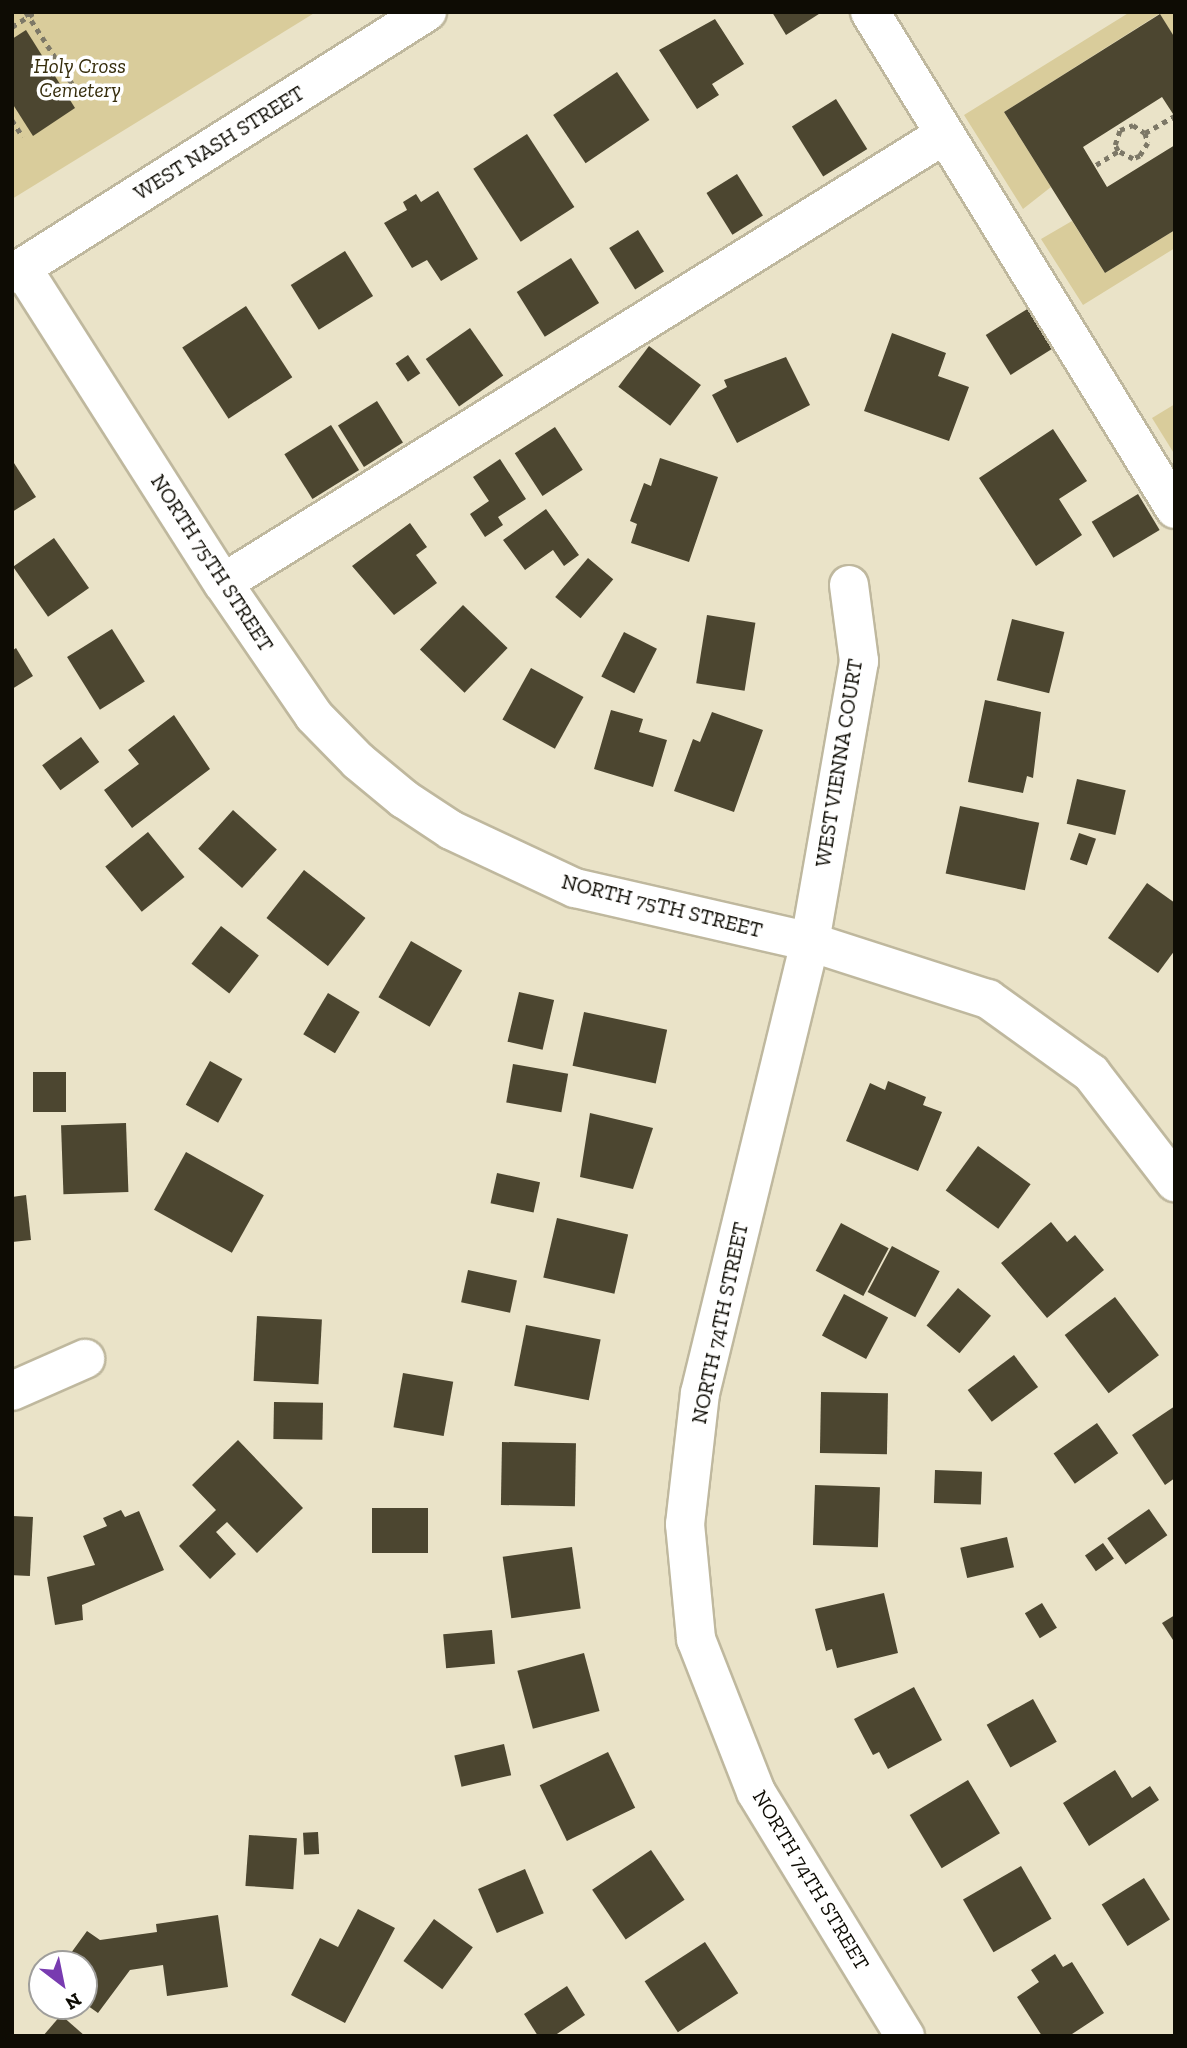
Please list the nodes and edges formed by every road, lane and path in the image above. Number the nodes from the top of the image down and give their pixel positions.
1 (35, 12) edge
2 (427, 12) edge
3 (870, 12) edge
4 (27, 14) edge
5 (12, 27) edge
6 (82, 99) dead end
7 (1174, 116) edge
8 (12, 120) edge
9 (1145, 133) junction
10 (944, 135) junction
11 (23, 137) dead end
12 (1118, 151) junction
13 (1096, 165) dead end
14 (17, 271) edge
15 (1175, 509) edge
16 (223, 583) junction
17 (849, 584) dead end
18 (810, 942) junction
19 (1175, 1182) edge
20 (85, 1359) dead end
21 (12, 1391) edge
22 (905, 2036) edge

1 - 4 path
2 - 14 street, WEST NASH STREET
3 - 10 street
4 - 5 path
4 - 6 path
7 - 9 path
8 - 11 path
9 - 12 path
9 - 12 path
10 - 15 street
10 - 16 street
12 - 13 path
14 - 16 street, NORTH 75TH STREET
16 - 18 street, NORTH 75TH STREET
17 - 18 street, WEST VIENNA COURT
18 - 19 street, NORTH 75TH STREET
18 - 22 street, NORTH 74TH STREET
20 - 21 street

